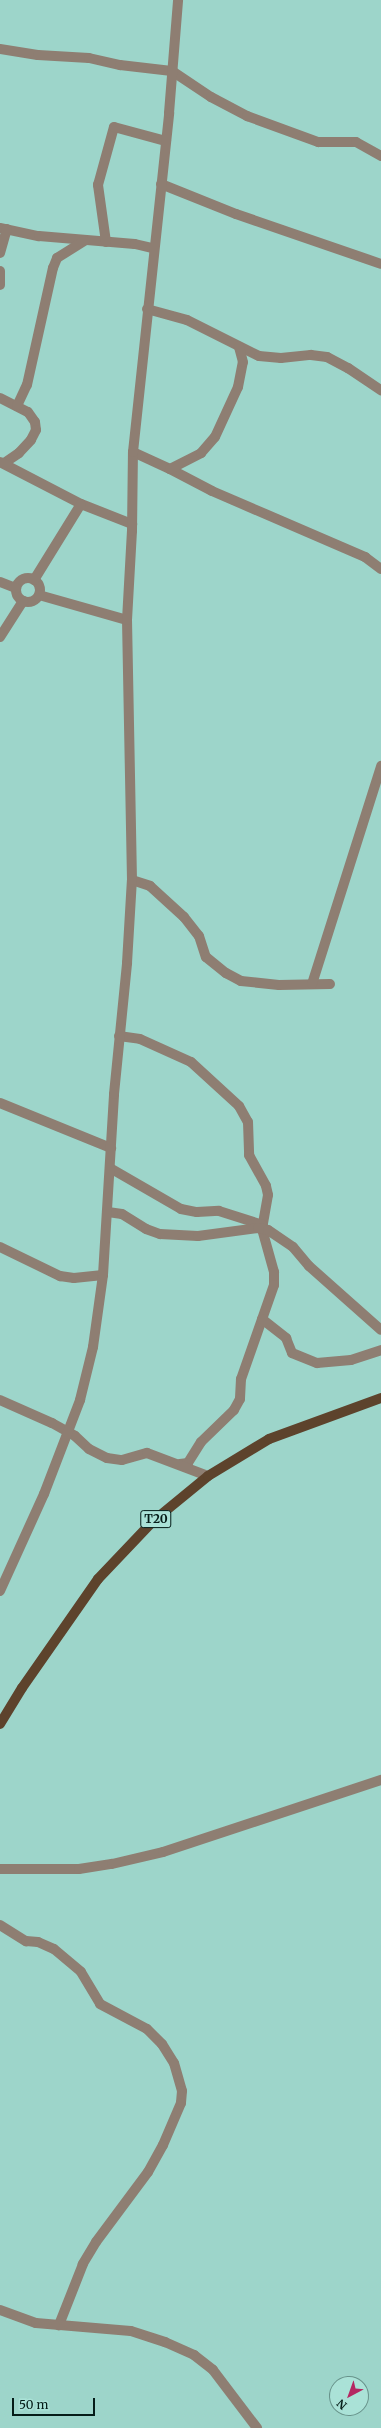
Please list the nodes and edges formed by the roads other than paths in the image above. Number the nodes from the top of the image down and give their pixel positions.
1 (178, 0) edge
2 (0, 50) edge
3 (172, 71) junction
4 (166, 141) junction
5 (381, 156) edge
6 (161, 184) junction
7 (4, 229) edge
8 (84, 241) junction
9 (106, 242) junction
10 (153, 248) junction
11 (0, 253) edge
12 (381, 264) edge
13 (0, 271) edge
14 (0, 286) edge
15 (147, 308) junction
16 (239, 347) junction
17 (381, 390) edge
18 (0, 398) edge
19 (16, 406) junction
20 (133, 452) junction
21 (2, 463) edge
22 (170, 469) junction
23 (81, 504) junction
24 (132, 524) junction
25 (381, 569) edge
26 (34, 580) junction
27 (0, 582) edge
28 (16, 588) junction
29 (39, 595) junction
30 (23, 601) junction
31 (127, 620) junction
32 (0, 637) edge
33 (381, 766) edge
34 (132, 880) junction
35 (312, 984) junction
36 (330, 984) dead end
37 (119, 1036) junction
38 (0, 1103) edge
39 (112, 1148) junction
40 (110, 1168) junction
41 (108, 1212) junction
42 (263, 1227) junction
43 (0, 1247) edge
44 (103, 1275) junction
45 (262, 1319) junction
46 (381, 1330) edge
47 (381, 1350) edge
48 (381, 1398) edge
49 (0, 1400) edge
50 (68, 1432) junction
51 (180, 1464) junction
52 (208, 1476) junction
53 (0, 1591) edge
54 (0, 1724) edge
55 (381, 1780) edge
56 (0, 1870) edge
57 (0, 1925) edge
58 (0, 2310) edge
59 (59, 2325) junction
60 (258, 2428) edge

1 - 3 street
2 - 3 street
3 - 4 street
3 - 5 street
4 - 6 street
4 - 9 street
6 - 10 street
6 - 12 street
7 - 8 street
7 - 11 street
8 - 9 street
8 - 19 street
9 - 10 street
10 - 15 street
13 - 14 street
15 - 16 street
15 - 20 street
16 - 17 street
16 - 22 street
18 - 19 street
19 - 21 street
20 - 22 street
20 - 24 street
21 - 23 street
22 - 25 street
23 - 24 street
23 - 26 street
24 - 31 street
26 - 28 street
26 - 29 street
27 - 28 street
28 - 30 street
29 - 30 street
29 - 31 street
30 - 32 street
31 - 34 street
33 - 35 street
34 - 35 street
34 - 37 street
35 - 36 street
37 - 39 street
37 - 42 street
38 - 39 street
39 - 40 street
40 - 41 street
40 - 42 street
41 - 42 street
41 - 44 street
42 - 45 street
42 - 46 street
43 - 44 street
44 - 50 street
45 - 47 street
45 - 51 street
48 - 52 main road, T20
49 - 50 street
50 - 51 street
50 - 53 street
51 - 52 street
52 - 54 main road, T20
55 - 56 street
57 - 59 street
58 - 59 street
59 - 60 street

